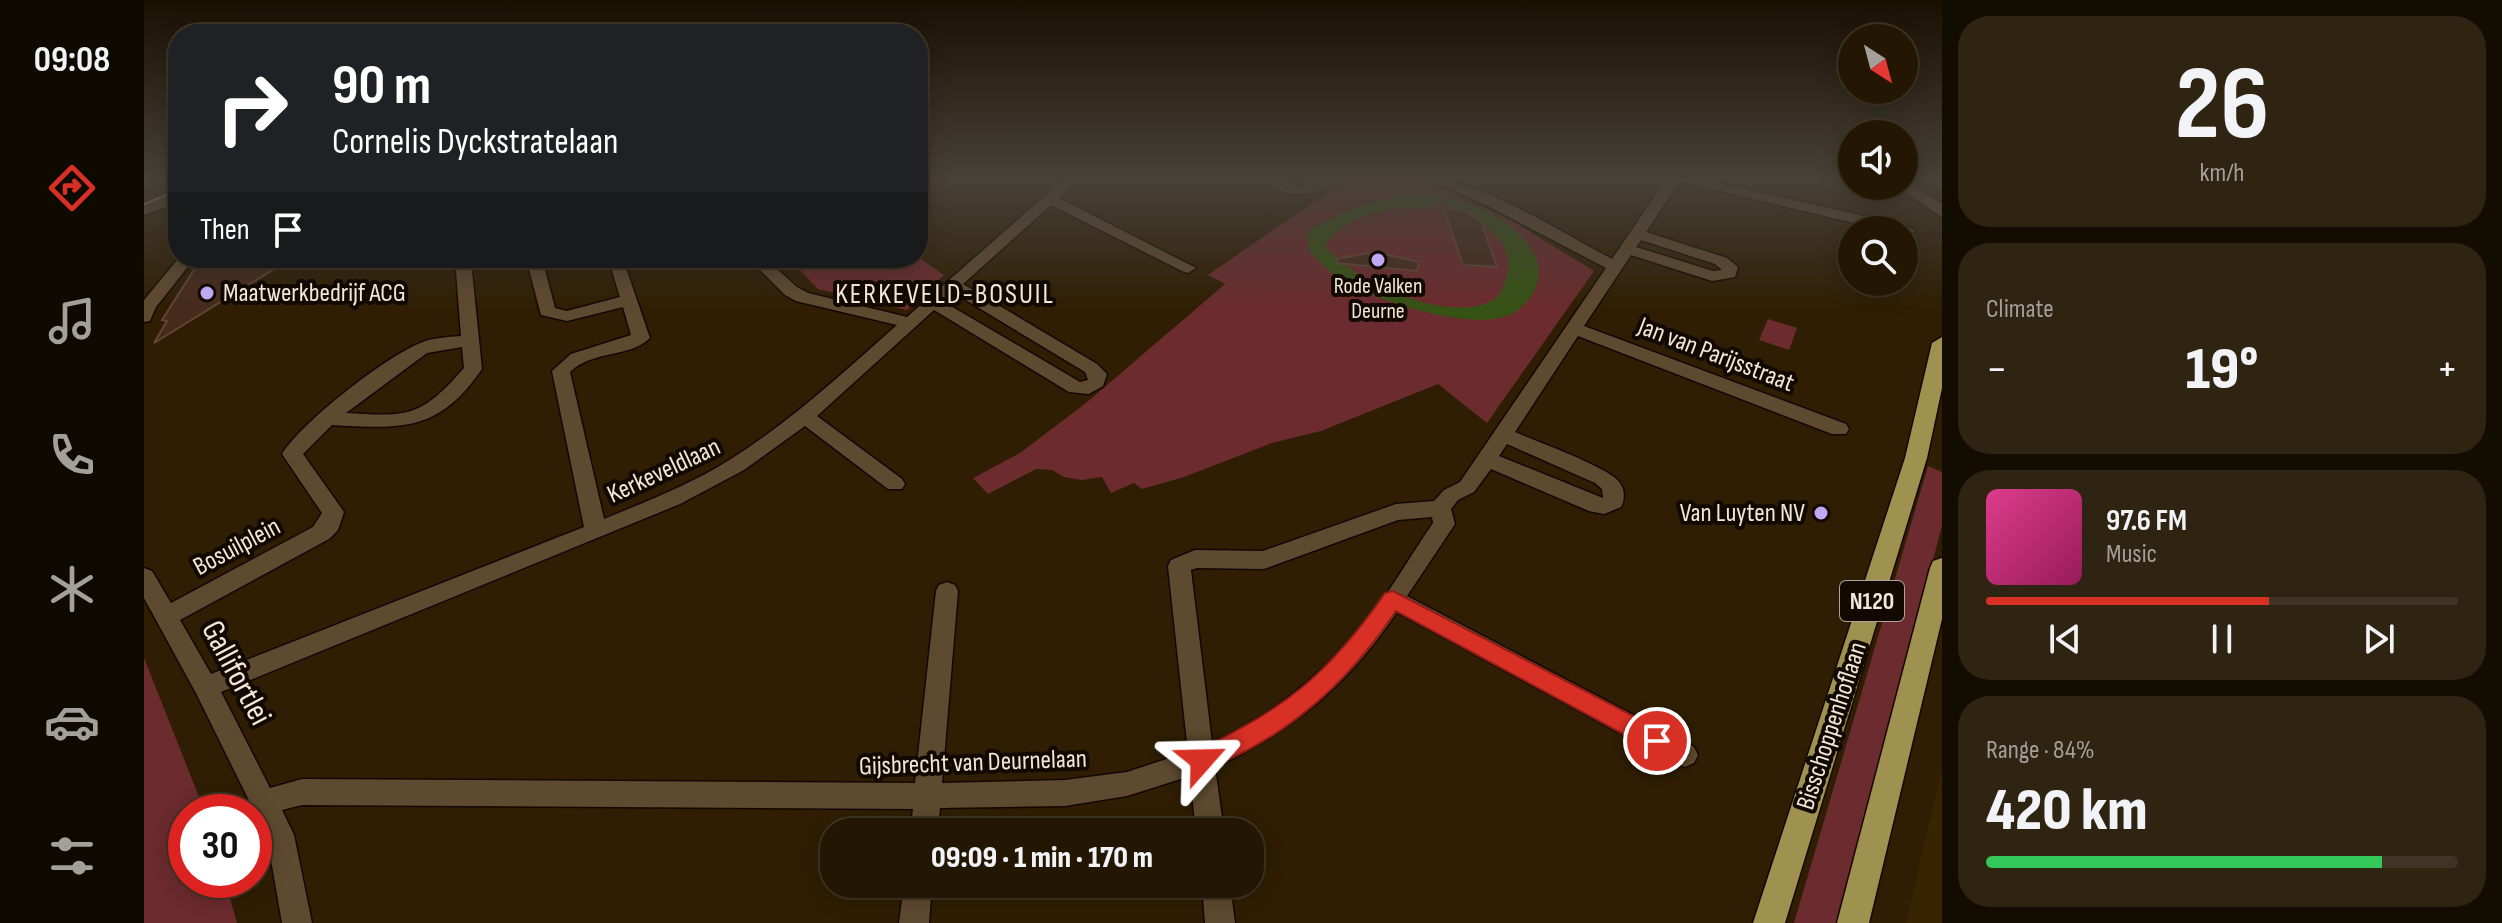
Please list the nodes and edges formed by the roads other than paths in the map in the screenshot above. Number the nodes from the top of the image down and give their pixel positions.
1 (1023, 223) edge
2 (1098, 223) edge
3 (1551, 223) edge
4 (1645, 223) edge
5 (1627, 250) junction
6 (179, 268) edge
7 (465, 268) edge
8 (536, 268) edge
9 (767, 268) edge
10 (1188, 268) dead end
11 (620, 271) dead end
12 (953, 285) junction
13 (629, 300) junction
14 (934, 303) junction
15 (144, 317) edge
16 (912, 323) junction
17 (1575, 329) junction
18 (470, 341) junction
19 (1942, 343) edge
20 (805, 416) junction
21 (329, 418) junction
22 (1839, 429) dead end
23 (1503, 435) junction
24 (1487, 459) junction
25 (895, 484) dead end
26 (1440, 508) junction
27 (596, 531) junction
28 (1942, 568) edge
29 (144, 577) edge
30 (947, 591) dead end
31 (1393, 599) junction
32 (167, 616) junction
33 (206, 687) junction
34 (1685, 755) dead end
35 (1202, 760) junction
36 (261, 794) edge
37 (928, 796) junction
38 (272, 800) edge
39 (272, 817) edge
40 (926, 818) edge
41 (1208, 818) edge
42 (917, 898) edge
43 (1217, 898) edge
44 (297, 923) edge
45 (914, 923) edge
46 (1220, 923) edge
47 (1769, 923) edge
48 (1853, 923) edge

1 - 12 street, Kerkeveldlaan
2 - 10 street
3 - 5 street
4 - 5 street
5 - 5 street
5 - 17 street
6 - 15 street
7 - 18 street
8 - 13 street
9 - 16 street
11 - 13 street
12 - 14 street, Kerkeveldlaan
12 - 14 street
13 - 27 street
14 - 16 street, Kerkeveldlaan
16 - 20 street, Kerkeveldlaan
17 - 22 street, Jan van Parijsstraat
17 - 23 street
18 - 21 street, Bosuilplein
18 - 21 street
19 - 47 main road, Bisschoppenhoflaan / N120
20 - 25 street
20 - 27 street, Kerkeveldlaan
21 - 32 street, Bosuilplein
23 - 24 street
23 - 24 street
24 - 26 street
26 - 31 street, Gijsbrecht van Deurnelaan
26 - 35 street
27 - 33 street, Kerkeveldlaan
28 - 48 main road, N120
29 - 32 street, Gallifortlei
30 - 37 street
31 - 34 street
31 - 35 street, Gijsbrecht van Deurnelaan
32 - 33 street, Gallifortlei
33 - 36 street, Gallifortlei
35 - 37 street, Gijsbrecht van Deurnelaan
35 - 41 street
37 - 38 street, Gijsbrecht van Deurnelaan
37 - 40 street
39 - 44 street, Gallifortlei
42 - 45 street
43 - 46 street

